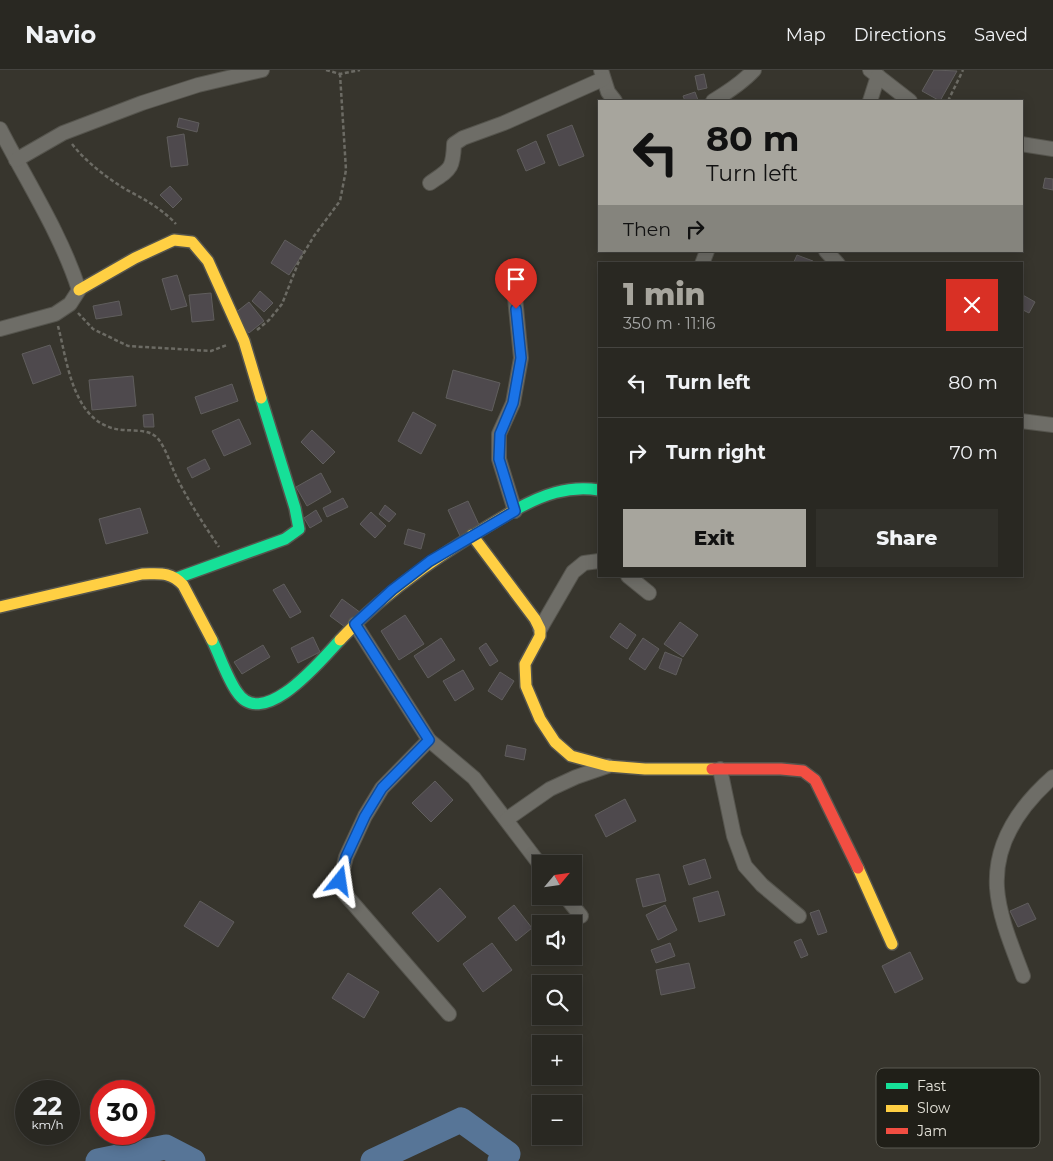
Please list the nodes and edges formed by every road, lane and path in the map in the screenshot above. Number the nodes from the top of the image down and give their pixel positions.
1 (262, 70) edge
2 (326, 70) edge
3 (360, 70) edge
4 (754, 70) edge
5 (962, 70) edge
6 (874, 73) edge
7 (340, 74) junction
8 (602, 74) edge
9 (614, 100) edge
10 (715, 100) edge
11 (870, 100) edge
12 (909, 100) edge
13 (948, 100) edge
14 (0, 129) edge
15 (63, 133) junction
16 (1023, 144) edge
17 (1053, 149) edge
18 (16, 160) junction
19 (430, 183) dead end
20 (192, 242) junction
21 (826, 252) edge
22 (835, 262) edge
23 (513, 277) dead end
24 (79, 290) junction
25 (70, 304) junction
26 (55, 314) junction
27 (0, 329) edge
28 (244, 340) junction
29 (1023, 421) edge
30 (1053, 425) edge
31 (598, 490) edge
32 (515, 511) junction
33 (472, 536) junction
34 (228, 560) junction
35 (598, 561) edge
36 (629, 577) edge
37 (177, 578) junction
38 (648, 593) dead end
39 (0, 607) edge
40 (355, 624) junction
41 (540, 629) junction
42 (429, 740) junction
43 (608, 766) junction
44 (720, 769) junction
45 (1053, 777) edge
46 (507, 819) junction
47 (533, 855) edge
48 (572, 905) edge
49 (580, 915) edge
50 (799, 916) dead end
51 (892, 944) dead end
52 (1023, 976) dead end
53 (449, 1014) dead end

1 - 15 street
2 - 7 path
3 - 7 path
4 - 10 street
5 - 13 path
6 - 11 street
6 - 12 street
7 - 28 path
8 - 9 street
8 - 19 street
14 - 18 street
15 - 18 street
15 - 20 path
16 - 17 street
18 - 24 street
20 - 24 street
20 - 28 street
21 - 22 street
23 - 32 street
24 - 25 street
25 - 26 street
25 - 28 path
26 - 27 street
26 - 34 path
28 - 34 street
29 - 30 street
31 - 32 street
32 - 33 street
33 - 40 street
33 - 41 street
34 - 37 street
35 - 41 street
36 - 38 street
37 - 39 street
37 - 40 street
40 - 42 street
41 - 43 street
42 - 46 street
42 - 53 street
43 - 44 street
43 - 46 street
44 - 50 street
44 - 51 street
45 - 52 street
46 - 47 street
48 - 49 street

